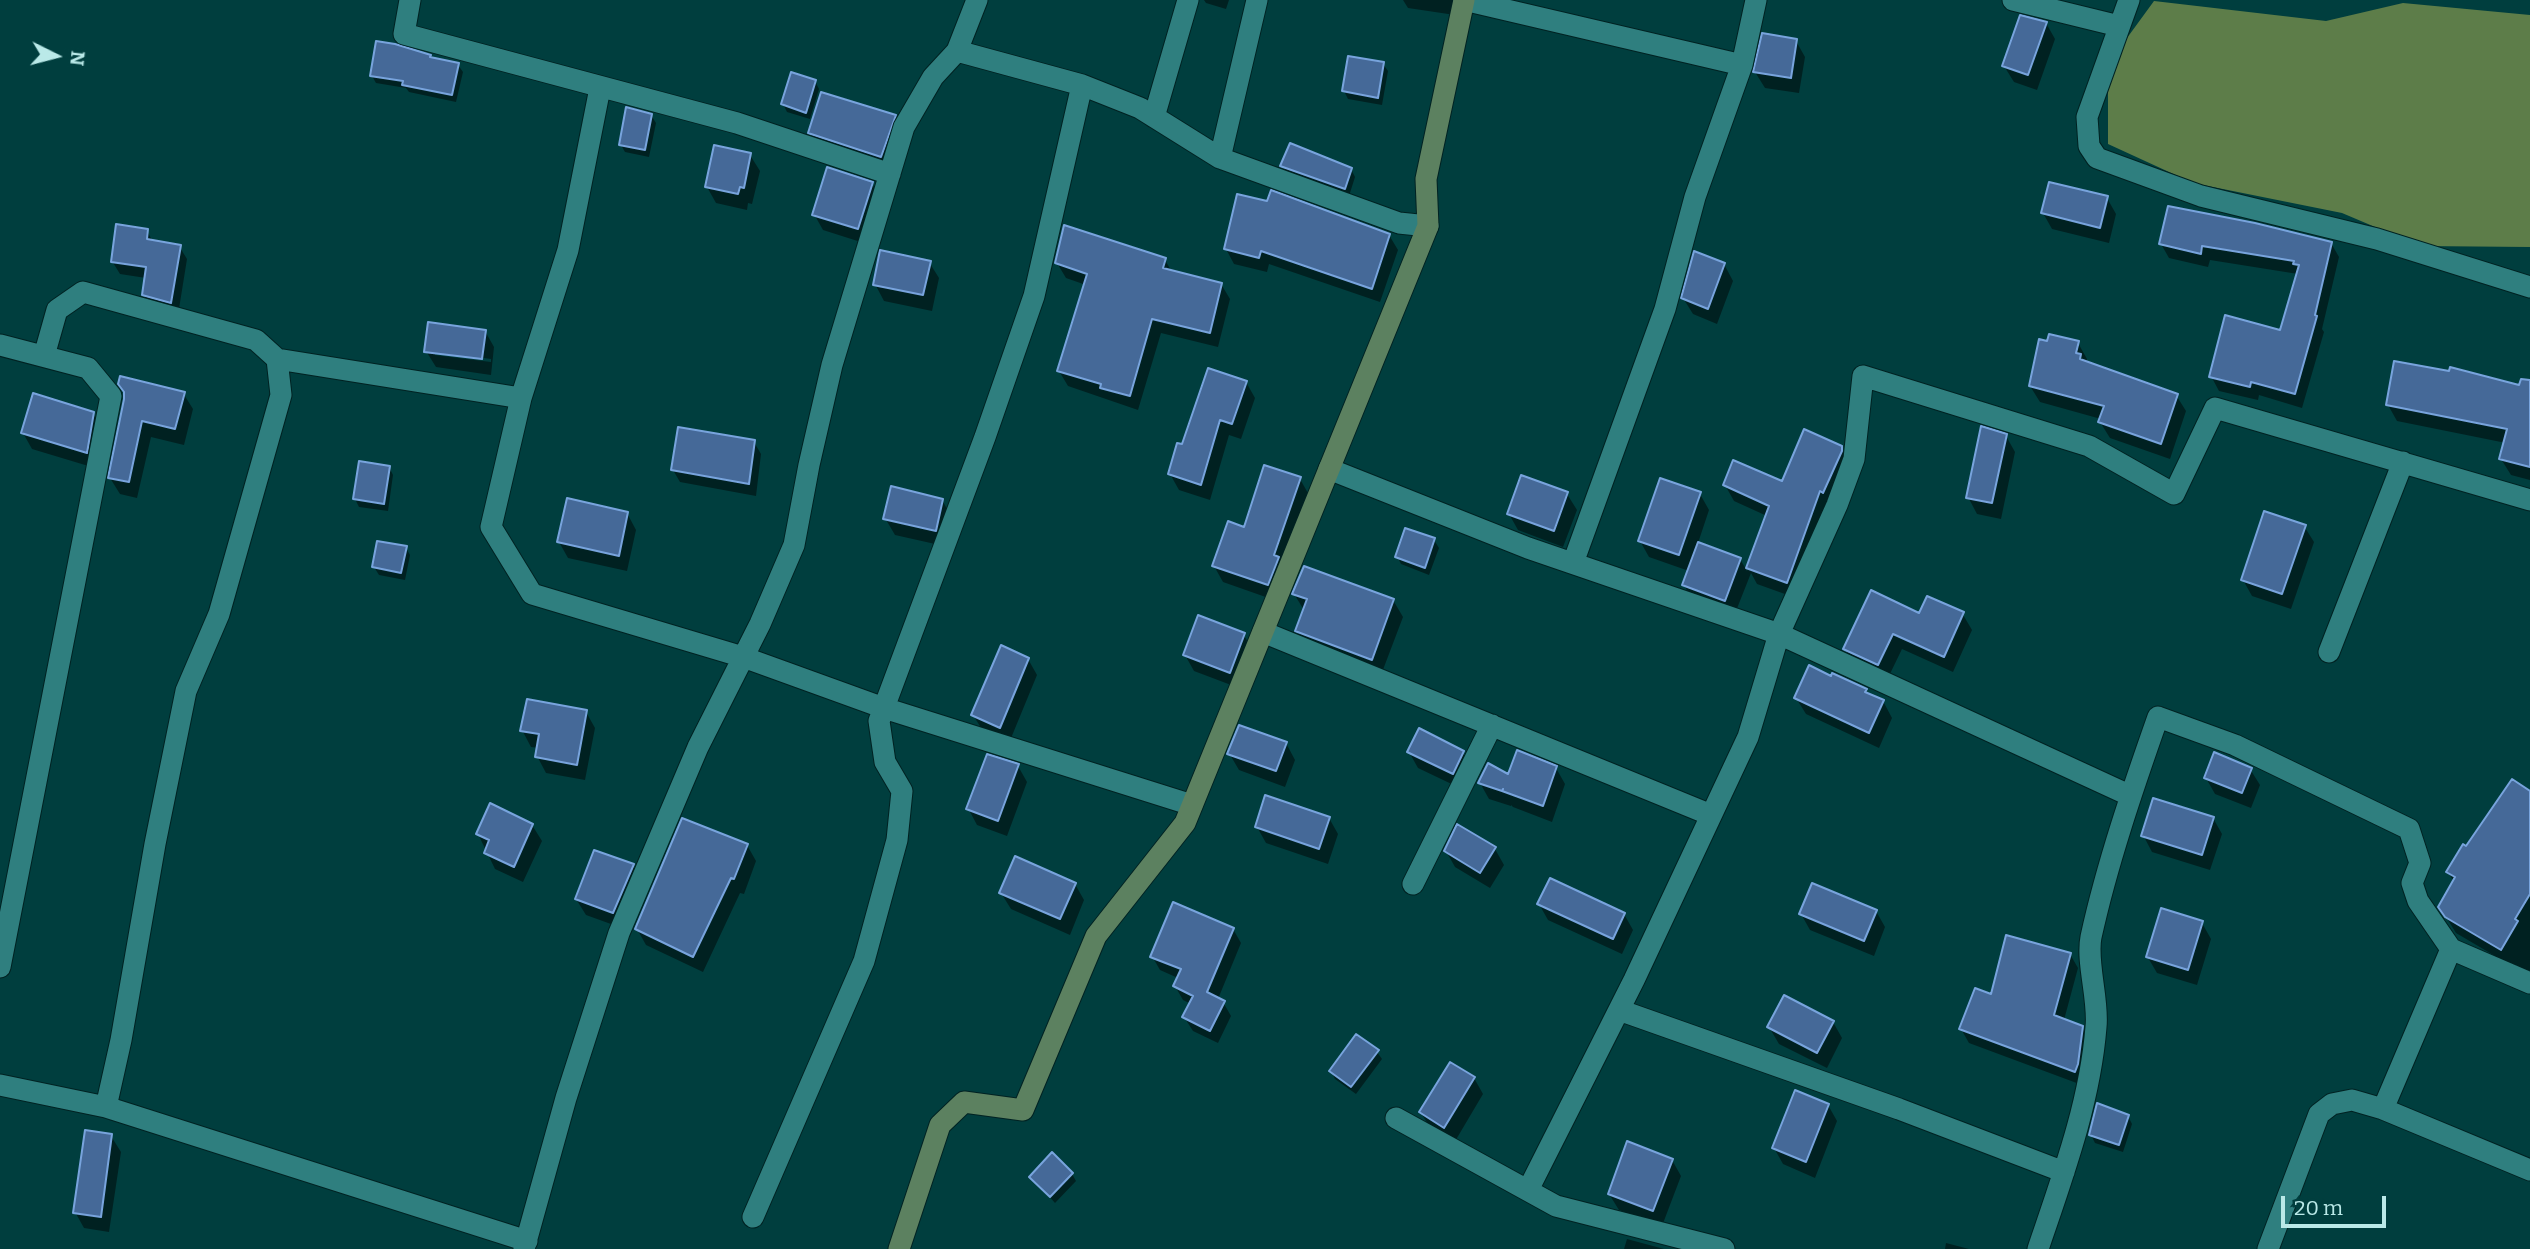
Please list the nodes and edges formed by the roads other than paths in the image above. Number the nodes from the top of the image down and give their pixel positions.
1 (410, 0) edge
2 (977, 0) edge
3 (1188, 0) edge
4 (1257, 0) edge
5 (1464, 0) edge
6 (1756, 0) edge
7 (2013, 0) edge
8 (2129, 0) edge
9 (2119, 26) junction
10 (957, 51) junction
11 (1742, 65) junction
12 (1082, 85) junction
13 (600, 88) junction
14 (1154, 117) junction
15 (1220, 158) junction
16 (890, 174) junction
17 (1428, 226) junction
18 (2530, 287) edge
19 (0, 345) edge
20 (44, 356) junction
21 (277, 359) junction
22 (521, 398) junction
23 (2403, 462) junction
24 (1329, 469) junction
25 (2530, 500) edge
26 (1573, 563) junction
27 (1263, 632) junction
28 (1779, 634) junction
29 (2329, 652) dead end
30 (743, 657) junction
31 (884, 708) junction
32 (1492, 725) junction
33 (2131, 796) junction
34 (1192, 805) junction
35 (1712, 815) junction
36 (1413, 884) dead end
37 (2451, 949) junction
38 (0, 967) edge
39 (2530, 983) edge
40 (1619, 1010) junction
41 (0, 1085) edge
42 (106, 1107) junction
43 (2383, 1109) junction
44 (1396, 1118) dead end
45 (2530, 1170) edge
46 (2064, 1171) junction
47 (1528, 1191) junction
48 (753, 1217) dead end
49 (526, 1245) edge
50 (899, 1249) edge
51 (1724, 1249) edge
52 (2038, 1249) edge
53 (2268, 1249) edge

1 - 13 street
2 - 10 street
3 - 14 street
4 - 15 street
5 - 11 street
5 - 17 street
6 - 11 street
7 - 9 street
8 - 9 street
9 - 18 street
10 - 12 street
10 - 16 street
11 - 26 street
12 - 14 street
12 - 31 street
13 - 16 street
13 - 22 street
14 - 15 street
15 - 17 street
16 - 30 street
17 - 24 street
19 - 20 street
20 - 21 street
20 - 38 street
21 - 22 street
21 - 42 street
22 - 30 street
23 - 25 street
23 - 28 street
23 - 29 street
24 - 26 street
24 - 27 street
26 - 28 street
27 - 32 street
27 - 34 street
28 - 33 street
28 - 35 street
30 - 31 street
30 - 49 street
31 - 34 street
31 - 48 street
32 - 35 street
32 - 36 street
33 - 37 street
33 - 46 street
34 - 50 street
35 - 40 street
37 - 39 street
37 - 43 street
40 - 46 street
40 - 47 street
41 - 42 street
42 - 49 street
43 - 45 street
43 - 53 street
44 - 47 street
46 - 52 street
47 - 51 street

